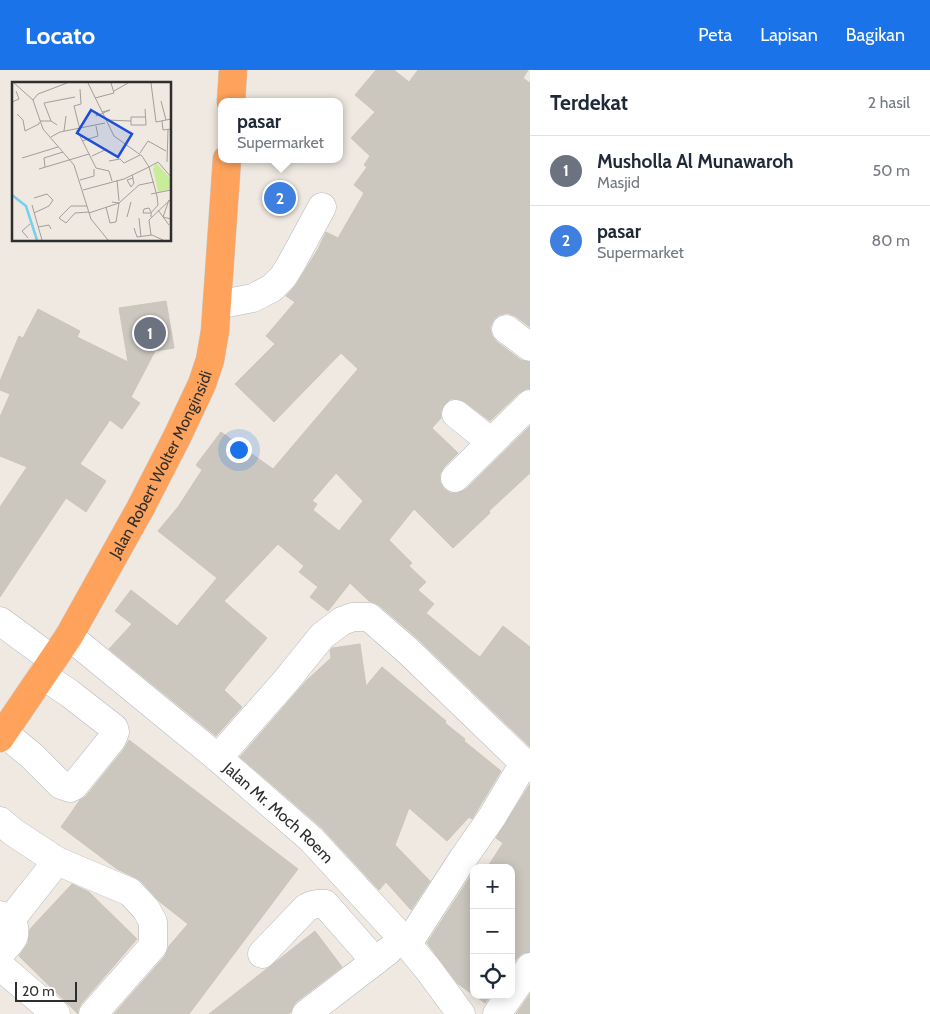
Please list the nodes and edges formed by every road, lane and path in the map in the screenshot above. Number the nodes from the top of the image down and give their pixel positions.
1 (233, 70) edge
2 (231, 98) edge
3 (227, 163) edge
4 (322, 207) dead end
5 (217, 304) junction
6 (506, 329) dead end
7 (530, 347) edge
8 (530, 404) edge
9 (456, 414) dead end
10 (491, 442) junction
11 (455, 478) dead end
12 (0, 621) edge
13 (69, 636) junction
14 (48, 668) junction
15 (2, 735) edge
16 (218, 758) junction
17 (527, 765) edge
18 (4, 834) edge
19 (57, 862) junction
20 (6, 916) edge
21 (405, 942) junction
22 (0, 954) edge
23 (262, 954) dead end
24 (375, 961) junction
25 (0, 966) edge
26 (530, 967) edge
27 (515, 988) edge
28 (508, 999) edge
29 (450, 1010) edge
30 (56, 1014) edge
31 (93, 1014) edge
32 (306, 1014) edge
33 (497, 1014) edge

1 - 2 highway
3 - 5 highway, Jalan Robert Wolter Monginsidi
4 - 5 street
5 - 13 highway, Jalan Robert Wolter Monginsidi
6 - 7 street
8 - 10 street
9 - 10 street
10 - 11 street
12 - 14 street
13 - 14 highway, Jalan Robert Wolter Monginsidi
13 - 16 street, Jalan Mr. Moch Roem
14 - 15 highway, Jalan Robert Wolter Monginsidi
14 - 15 street
16 - 17 street
16 - 21 street, Jalan Mr. Moch Roem
17 - 21 street
18 - 19 street
19 - 20 street
19 - 31 street
20 - 22 street
21 - 24 street
21 - 29 street, Jalan Mr. Moch Roem
23 - 24 street
24 - 32 street
25 - 30 street
26 - 27 street
28 - 33 street

